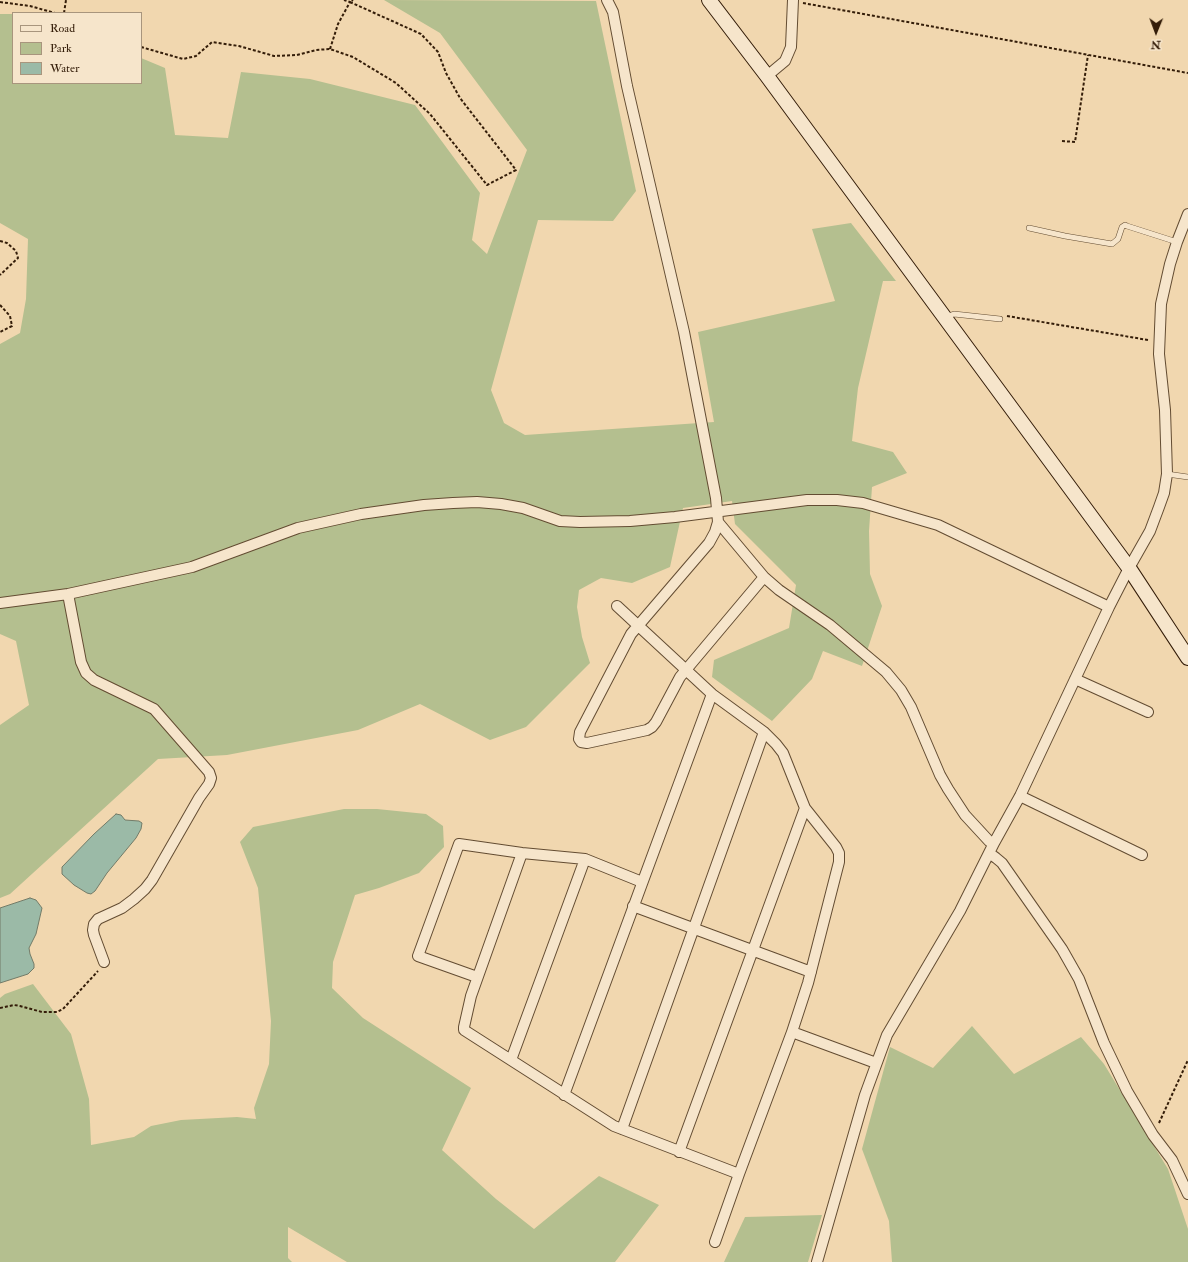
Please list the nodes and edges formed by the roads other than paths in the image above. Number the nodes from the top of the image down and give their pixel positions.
1 (607, 0) edge
2 (709, 0) edge
3 (793, 1) edge
4 (767, 76) junction
5 (1188, 214) edge
6 (1029, 228) dead end
7 (1177, 242) junction
8 (944, 318) junction
9 (1000, 319) road end
10 (1167, 474) junction
11 (1188, 477) edge
12 (717, 517) junction
13 (1129, 568) junction
14 (764, 576) junction
15 (68, 594) junction
16 (0, 603) edge
17 (617, 606) dead end
18 (1109, 607) junction
19 (639, 625) junction
20 (1188, 658) edge
21 (686, 671) junction
22 (1075, 679) junction
23 (712, 694) junction
24 (1148, 712) dead end
25 (764, 732) junction
26 (1020, 796) junction
27 (805, 808) junction
28 (994, 843) junction
29 (522, 853) junction
30 (989, 853) junction
31 (1142, 855) dead end
32 (585, 859) junction
33 (642, 882) junction
34 (634, 906) junction
35 (694, 928) junction
36 (753, 950) junction
37 (104, 962) road end
38 (811, 972) junction
39 (477, 977) junction
40 (792, 1032) junction
41 (511, 1060) junction
42 (876, 1063) junction
43 (564, 1095) junction
44 (622, 1130) junction
45 (679, 1152) junction
46 (739, 1174) junction
47 (1188, 1194) edge
48 (715, 1242) dead end
49 (817, 1262) edge

1 - 12 street
2 - 4 street
3 - 4 street
4 - 8 street
5 - 7 street
6 - 7 lane
7 - 10 street
8 - 9 lane
8 - 13 street
10 - 11 lane
10 - 13 street
12 - 14 street
12 - 15 street
12 - 18 street
12 - 19 street
13 - 18 street
13 - 20 street
14 - 21 street
14 - 28 street
15 - 16 street
15 - 37 street
17 - 19 street
18 - 22 street
19 - 21 street
19 - 21 street
21 - 23 street
22 - 24 street
22 - 26 street
23 - 25 street
23 - 33 street
25 - 27 street
25 - 35 street
26 - 28 street
26 - 31 street
27 - 36 street
27 - 38 street
28 - 30 street
29 - 32 street
29 - 39 street
29 - 39 street
30 - 42 street
30 - 47 street
32 - 33 street
32 - 41 street
33 - 34 street
34 - 35 street
34 - 43 street
35 - 36 street
35 - 44 street
36 - 38 street
36 - 45 street
38 - 40 street
39 - 41 street
40 - 42 street
40 - 46 street
41 - 43 street
42 - 49 street
43 - 44 street
44 - 45 street
45 - 46 street
46 - 48 street

